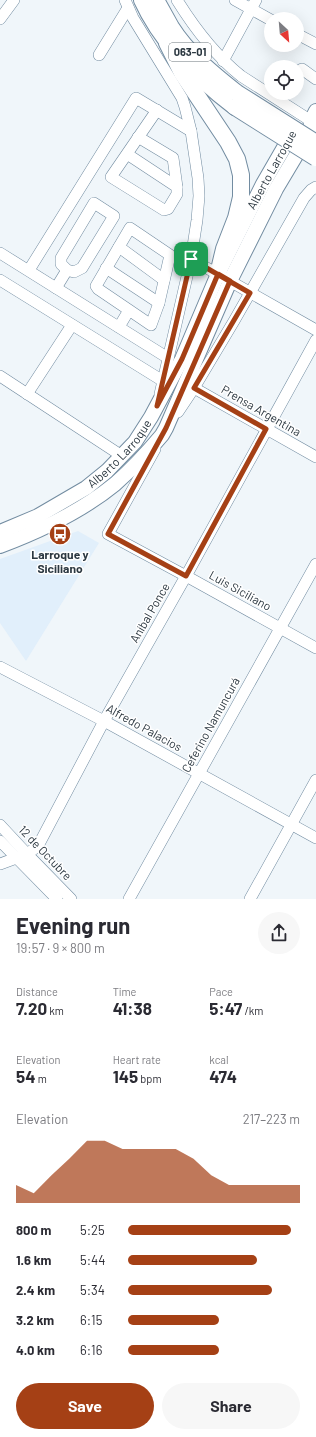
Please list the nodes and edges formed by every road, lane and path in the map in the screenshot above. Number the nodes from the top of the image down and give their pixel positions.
1 (14, 0) edge
2 (142, 0) edge
3 (156, 0) edge
4 (177, 0) edge
5 (235, 0) edge
6 (126, 4) edge
7 (253, 5) edge
8 (264, 14) edge
9 (0, 19) edge
10 (304, 38) edge
11 (167, 43) junction
12 (316, 44) edge
13 (99, 55) dead end
14 (223, 61) junction
15 (304, 70) edge
16 (316, 79) edge
17 (264, 87) edge
18 (236, 100) junction
19 (285, 100) edge
20 (157, 110) junction
21 (314, 119) edge
22 (191, 131) junction
23 (138, 137) junction
24 (316, 143) edge
25 (127, 154) junction
26 (316, 158) edge
27 (316, 187) edge
28 (177, 188) junction
29 (119, 248) junction
30 (0, 252) edge
31 (191, 259) junction
32 (106, 268) junction
33 (29, 270) junction
34 (67, 270) junction
35 (224, 278) junction
36 (0, 280) edge
37 (164, 280) junction
38 (56, 288) junction
39 (250, 293) junction
40 (159, 303) junction
41 (129, 310) junction
42 (72, 326) junction
43 (119, 327) junction
44 (316, 330) edge
45 (316, 340) edge
46 (168, 358) junction
47 (0, 376) edge
48 (163, 381) junction
49 (194, 388) junction
50 (27, 394) junction
51 (157, 406) junction
52 (266, 429) junction
53 (164, 432) junction
54 (122, 456) junction
55 (316, 457) edge
56 (0, 532) edge
57 (0, 546) edge
58 (316, 564) edge
59 (186, 576) junction
60 (280, 628) junction
61 (316, 648) edge
62 (0, 667) edge
63 (104, 721) junction
64 (199, 773) junction
65 (316, 780) edge
66 (292, 824) junction
67 (0, 825) edge
68 (316, 838) edge
69 (0, 840) edge
70 (22, 856) junction
71 (0, 864) edge
72 (57, 899) edge
73 (71, 899) edge
74 (129, 899) edge
75 (250, 899) edge

1 - 9 street
2 - 11 highway, 063-01
3 - 18 highway, 063-01
4 - 14 street
5 - 7 street
6 - 13 street
6 - 22 street
7 - 8 street
7 - 14 street
10 - 12 street
11 - 18 highway, 063-01
11 - 35 highway
14 - 17 street
15 - 16 street
18 - 24 highway, 063-01, bridge
18 - 26 highway, 063-01, bridge
19 - 21 street
20 - 22 street
20 - 23 street
20 - 33 street
21 - 35 main road, Alberto Larroque
22 - 31 street
23 - 25 street
23 - 28 street
25 - 28 street
25 - 28 street
27 - 39 street
29 - 32 street
29 - 37 street
29 - 37 street
30 - 33 street
31 - 35 street
31 - 46 street
32 - 40 street
32 - 41 street
33 - 38 street
34 - 34 street
34 - 38 street
35 - 39 street
35 - 51 main road, Alberto Larroque
35 - 53 main road, Alberto Larroque
36 - 42 street
37 - 40 street
38 - 43 street
39 - 44 street
39 - 49 street
40 - 41 street
41 - 43 street
42 - 48 street
42 - 50 street
43 - 46 street
45 - 52 street, Aníbal Ponce
46 - 48 street
47 - 50 street
48 - 51 street
49 - 52 street, Prensa Argentina
49 - 53 street
50 - 54 street
51 - 54 main road, Alberto Larroque
52 - 55 street, Prensa Argentina
52 - 59 street, Aníbal Ponce
53 - 57 main road, Alberto Larroque
53 - 59 street, Luis Siciliano
54 - 56 main road, Alberto Larroque
58 - 60 street, Ceferino Namuncurá
59 - 60 street, Luis Siciliano
59 - 63 street, Aníbal Ponce
60 - 61 street, Luis Siciliano
60 - 64 street, Ceferino Namuncurá
62 - 63 street, Alfredo Palacios
63 - 64 street, Alfredo Palacios
63 - 70 street, Aníbal Ponce
64 - 66 street, Alfredo Palacios
64 - 74 street, Ceferino Namuncurá
65 - 66 street
66 - 68 street, Alfredo Palacios
66 - 75 street
67 - 70 street, 12 de Octubre
69 - 70 street, 12 de Octubre
70 - 71 street
70 - 72 street, 12 de Octubre
70 - 73 street, 12 de Octubre

